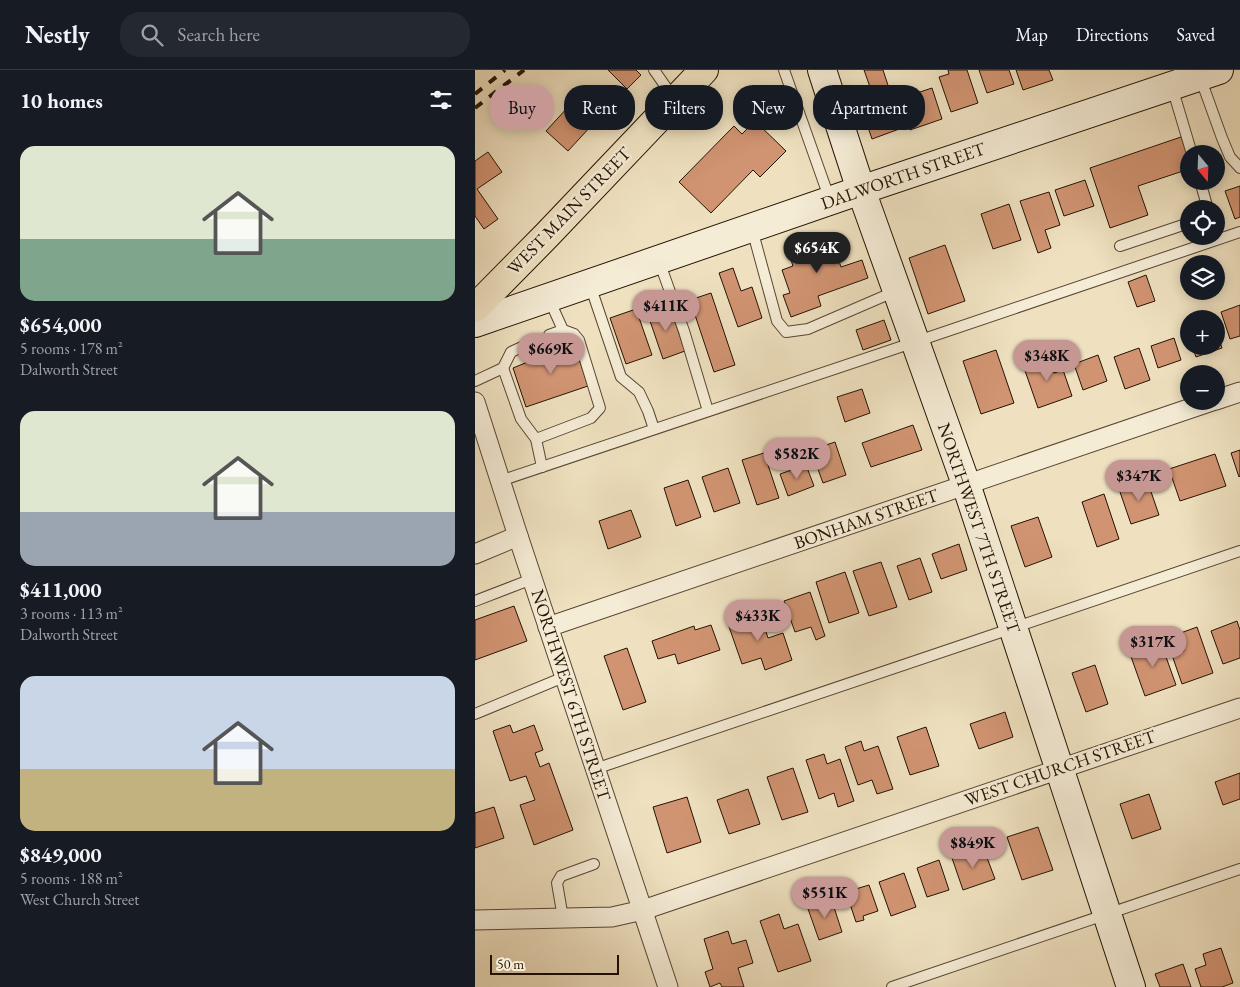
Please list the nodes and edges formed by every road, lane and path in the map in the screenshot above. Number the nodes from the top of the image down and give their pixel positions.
1 (653, 70) edge
2 (704, 70) edge
3 (784, 70) edge
4 (822, 70) edge
5 (1210, 73) edge
6 (664, 85) edge
7 (690, 85) edge
8 (1171, 86) junction
9 (647, 130) edge
10 (1189, 145) edge
11 (1240, 168) edge
12 (861, 190) junction
13 (830, 201) junction
14 (1180, 225) edge
15 (752, 228) junction
16 (1240, 232) edge
17 (1120, 246) dead end
18 (659, 260) junction
19 (590, 284) junction
20 (897, 291) junction
21 (549, 298) junction
22 (475, 308) edge
23 (475, 323) edge
24 (563, 330) junction
25 (549, 335) dead end
26 (537, 340) dead end
27 (915, 342) junction
28 (503, 368) junction
29 (475, 380) edge
30 (1240, 392) edge
31 (1225, 397) edge
32 (475, 402) edge
33 (1185, 410) edge
34 (708, 411) junction
35 (654, 430) junction
36 (536, 439) junction
37 (542, 467) junction
38 (500, 481) junction
39 (966, 484) junction
40 (518, 536) junction
41 (1240, 551) edge
42 (475, 554) edge
43 (532, 579) junction
44 (475, 601) edge
45 (548, 627) junction
46 (1013, 628) junction
47 (564, 677) junction
48 (1240, 708) edge
49 (475, 714) edge
50 (1060, 768) junction
51 (595, 769) junction
52 (594, 864) dead end
53 (1240, 869) edge
54 (643, 910) junction
55 (1107, 914) junction
56 (563, 918) junction
57 (475, 920) edge
58 (668, 987) edge
59 (892, 987) edge
60 (1131, 987) edge

1 - 6 lane
2 - 7 main road, WEST MAIN STREET
3 - 13 lane
4 - 12 street, NORTHWEST 7TH STREET
5 - 8 street, DALWORTH STREET
5 - 11 lane
8 - 10 lane
8 - 12 street, DALWORTH STREET
9 - 22 main road, WEST MAIN STREET
12 - 13 street, DALWORTH STREET
12 - 20 street, NORTHWEST 7TH STREET
13 - 15 street, DALWORTH STREET
14 - 17 lane
15 - 18 street, DALWORTH STREET
15 - 20 lane
16 - 27 lane
18 - 19 street, DALWORTH STREET
18 - 34 lane
19 - 21 street, DALWORTH STREET
19 - 35 lane
20 - 27 street, NORTHWEST 7TH STREET
21 - 23 street, DALWORTH STREET
21 - 24 lane
24 - 25 lane
24 - 36 lane
26 - 28 lane
27 - 34 lane
27 - 39 street, NORTHWEST 7TH STREET
28 - 29 lane
28 - 36 lane
30 - 31 street
32 - 38 street, NORTHWEST 6TH STREET
33 - 39 street, BONHAM STREET
34 - 35 lane
35 - 37 lane
36 - 37 lane
37 - 38 lane
38 - 40 street, NORTHWEST 6TH STREET
39 - 45 street, BONHAM STREET
39 - 46 street, NORTHWEST 7TH STREET
40 - 42 street
40 - 43 street, NORTHWEST 6TH STREET
41 - 46 lane
43 - 44 lane
43 - 45 street, NORTHWEST 6TH STREET
45 - 47 street, NORTHWEST 6TH STREET
46 - 50 street, NORTHWEST 7TH STREET
46 - 51 lane
47 - 49 lane
47 - 51 street, NORTHWEST 6TH STREET
48 - 50 street, WEST CHURCH STREET
50 - 54 street, WEST CHURCH STREET
50 - 55 street, NORTHWEST 7TH STREET
51 - 54 street, NORTHWEST 6TH STREET
52 - 56 lane
53 - 55 lane
54 - 56 street, WEST CHURCH STREET
54 - 58 street, NORTHWEST 6TH STREET
55 - 59 lane
55 - 60 street, NORTHWEST 7TH STREET
56 - 57 street, WEST CHURCH STREET

